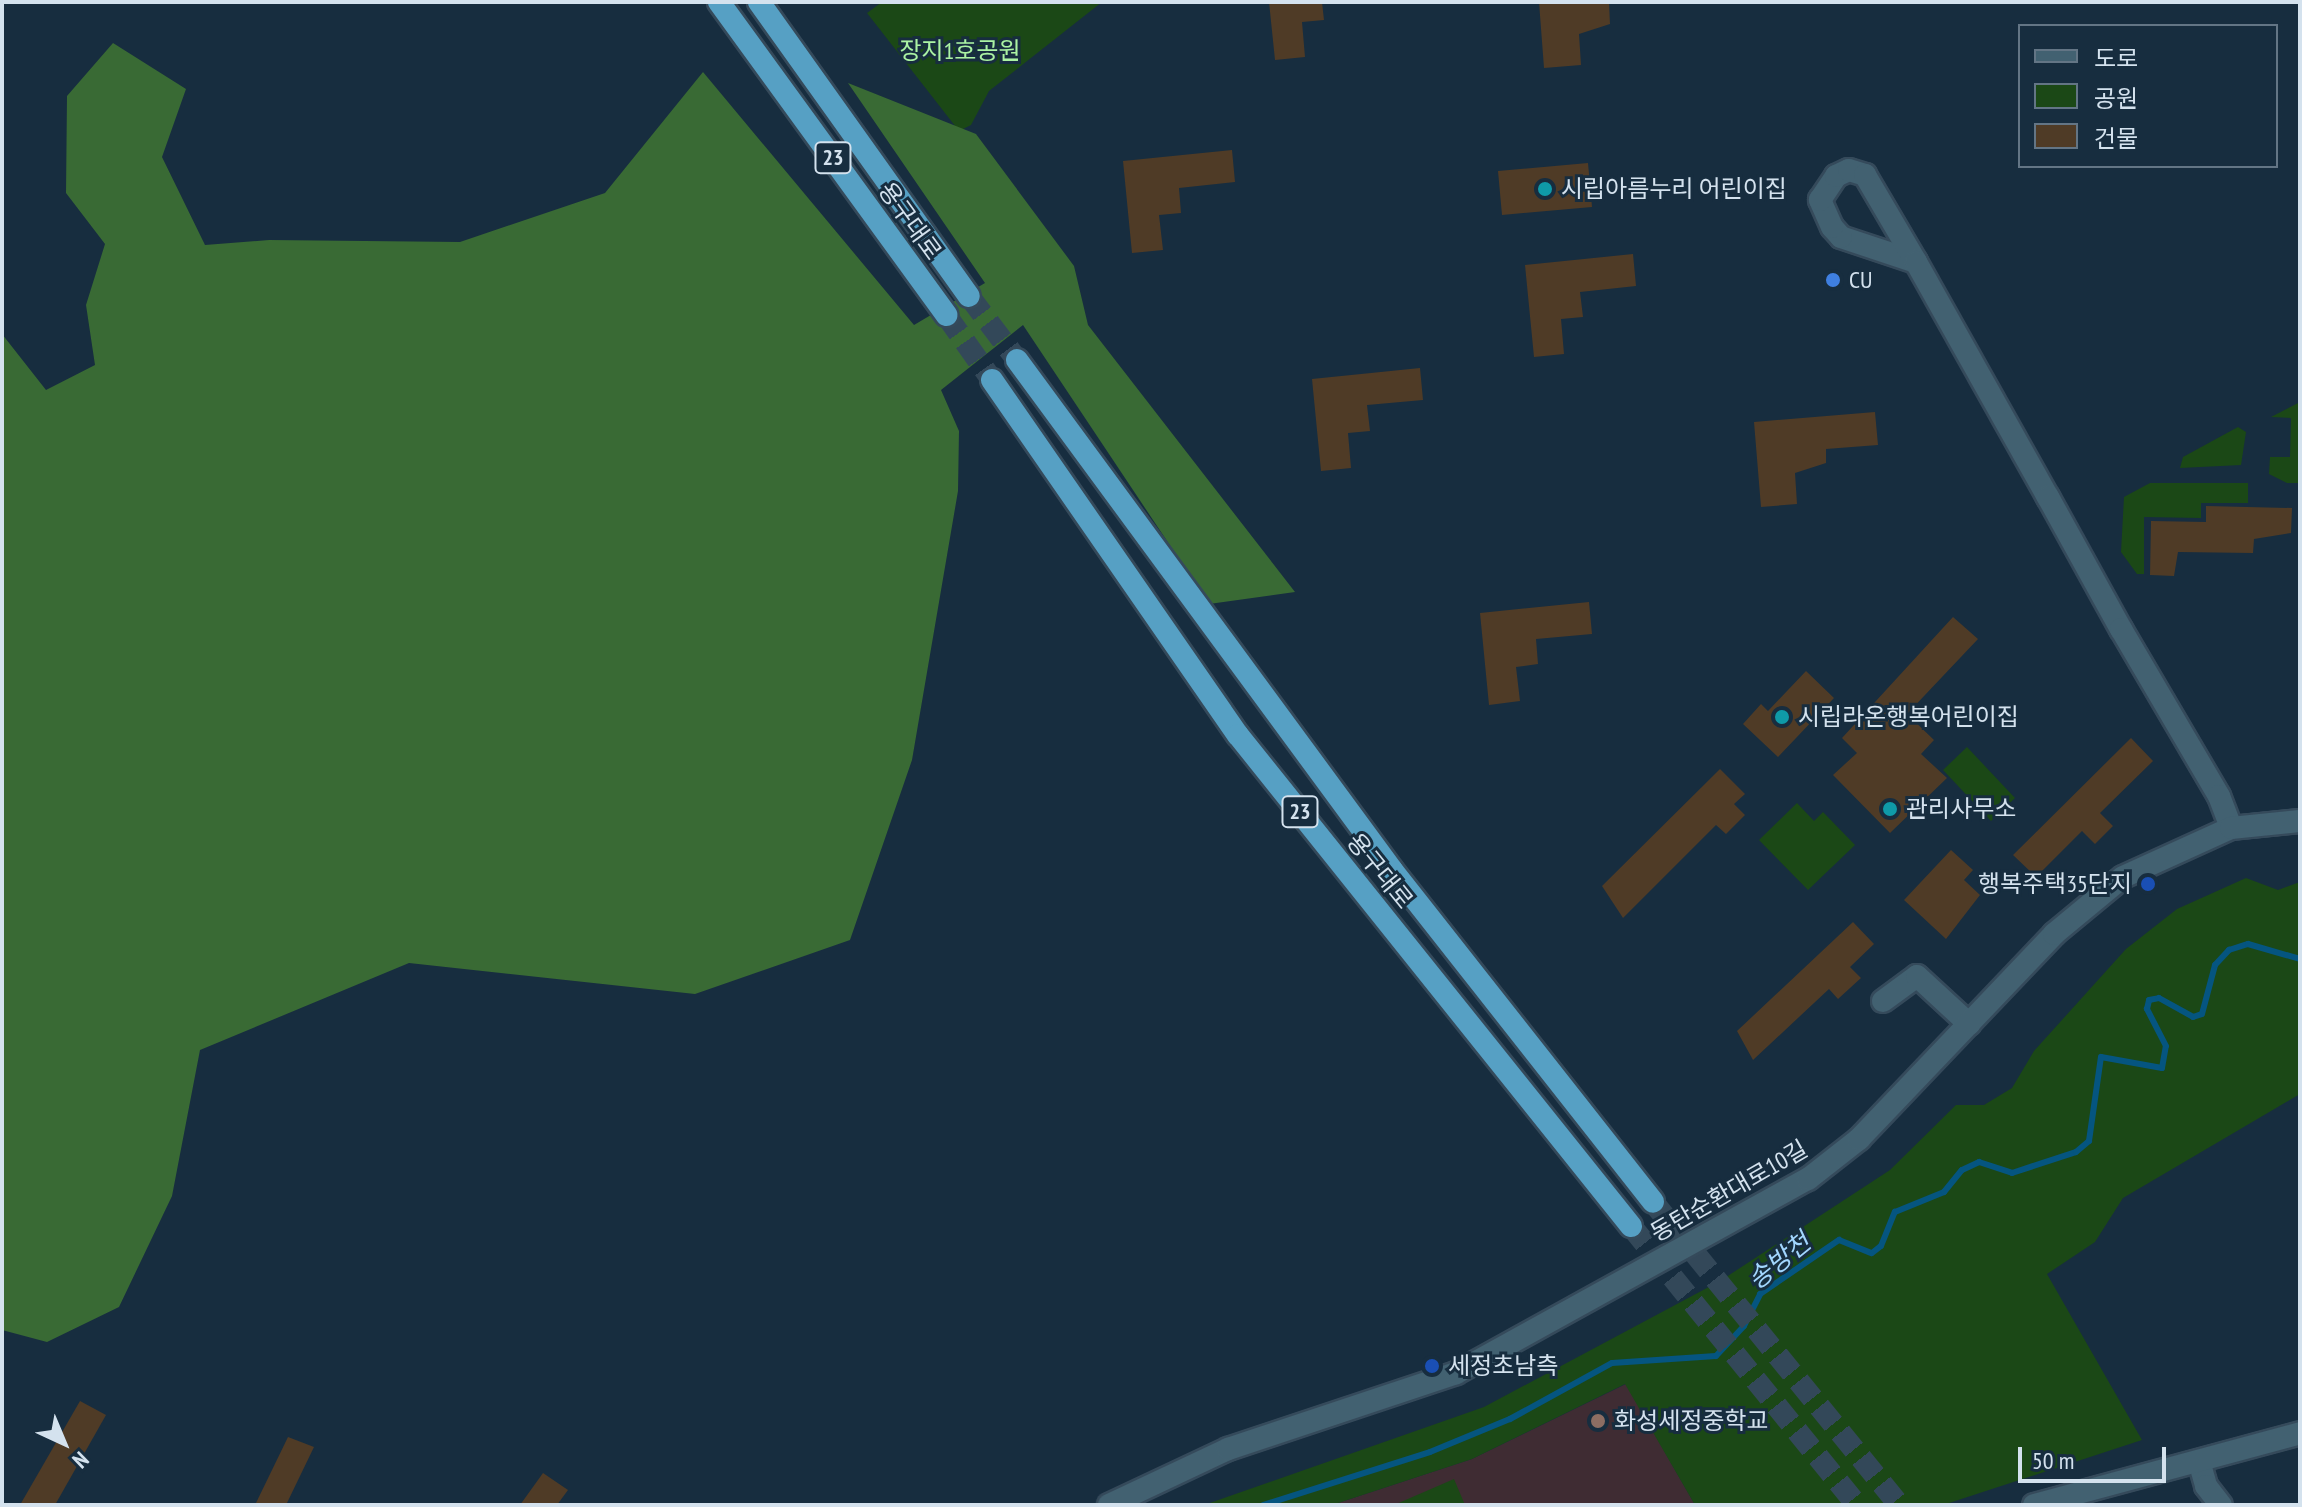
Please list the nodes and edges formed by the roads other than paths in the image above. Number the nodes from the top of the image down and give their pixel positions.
1 (719, 2) edge
2 (759, 2) edge
3 (1916, 262) junction
4 (969, 296) tunnel mouth
5 (946, 315) tunnel mouth
6 (1017, 360) tunnel mouth
7 (992, 380) tunnel mouth
8 (2300, 821) edge
9 (2231, 828) junction
10 (1883, 1001) dead end
11 (1969, 1024) junction
12 (1653, 1202) tunnel mouth
13 (1631, 1226) tunnel mouth
14 (2300, 1433) edge
15 (2199, 1461) junction
16 (1109, 1505) edge
17 (2034, 1505) edge
18 (2221, 1505) edge

1 - 5 highway, 용구대로 / 23
2 - 4 highway, 용구대로 / 23
3 - 3 street
3 - 9 street
6 - 12 highway, 용구대로 / 23
7 - 13 highway, 용구대로 / 23
8 - 9 street, 동탄순환대로10길
9 - 11 street, 동탄순환대로10길
10 - 11 street
11 - 16 street, 동탄순환대로10길
14 - 15 street
15 - 17 street
15 - 18 street

